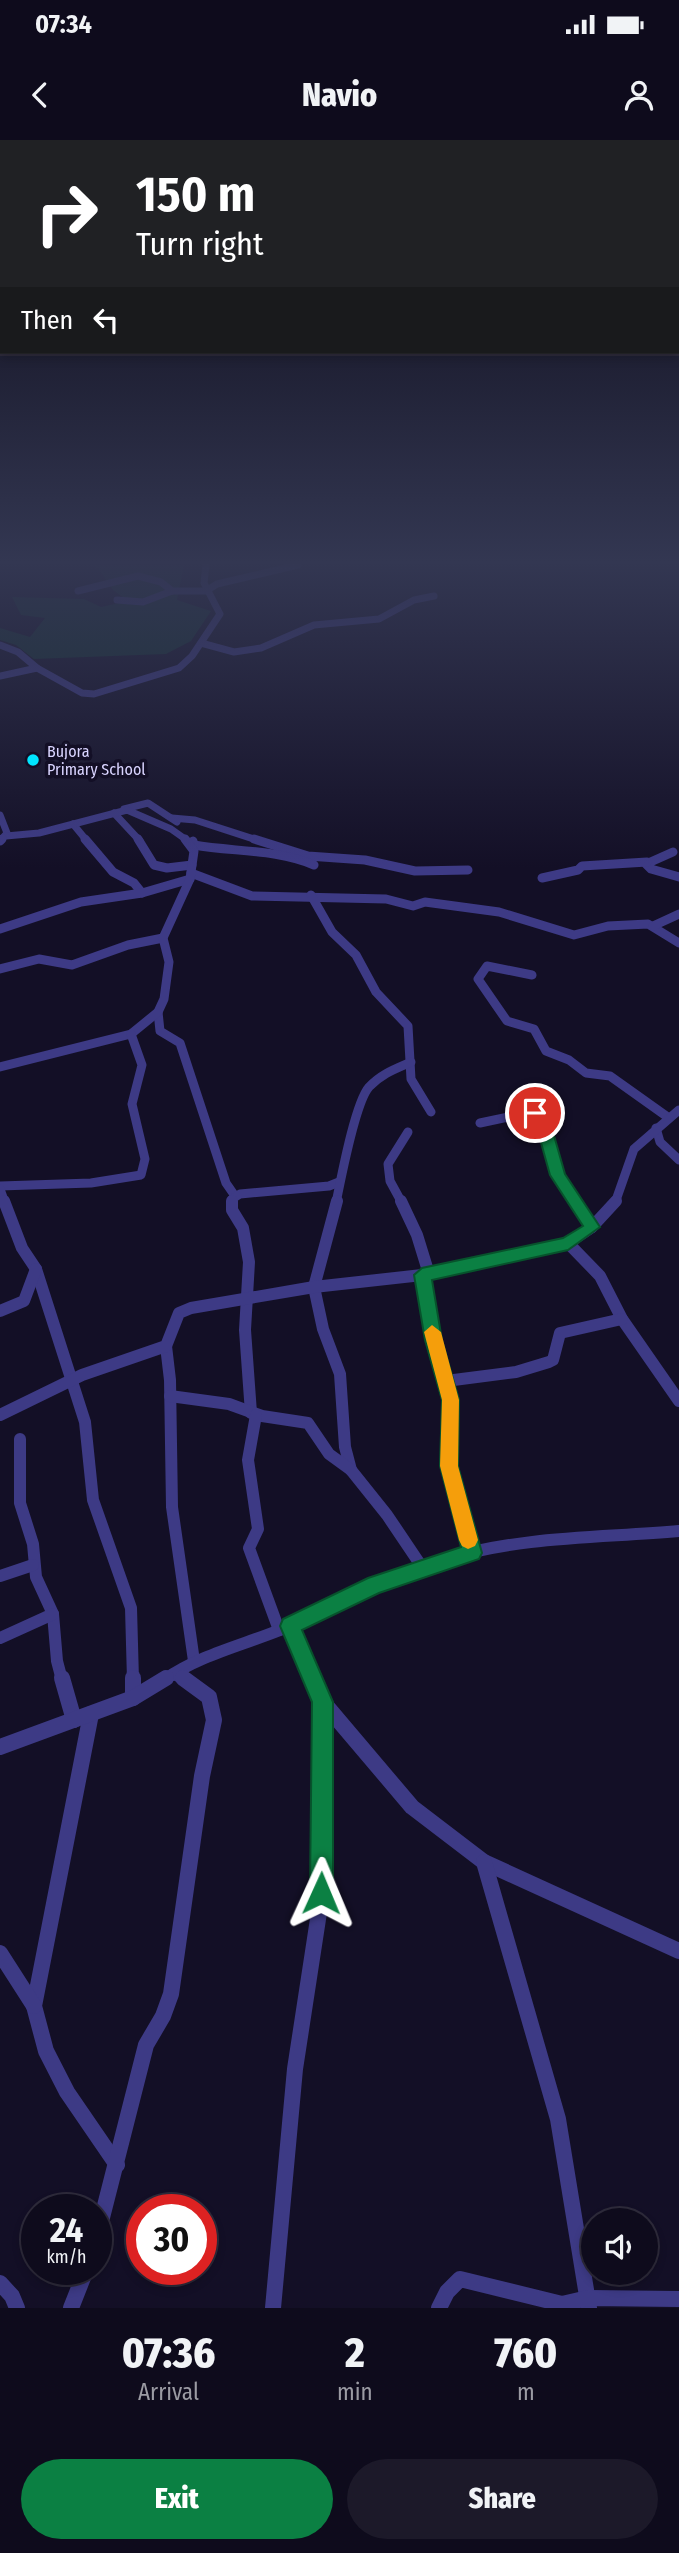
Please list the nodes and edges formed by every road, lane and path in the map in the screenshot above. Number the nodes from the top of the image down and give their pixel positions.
1 (180, 666) edge
2 (37, 668) joint
3 (0, 676) edge
4 (117, 812) junction
5 (0, 815) edge
6 (173, 818) junction
7 (73, 824) junction
8 (3, 839) edge
9 (194, 845) junction
10 (673, 852) dead end
11 (647, 862) junction
12 (314, 865) dead end
13 (468, 870) dead end
14 (191, 872) junction
15 (679, 877) edge
16 (542, 878) dead end
17 (142, 892) junction
18 (311, 895) junction
19 (679, 914) edge
20 (653, 926) junction
21 (0, 929) edge
22 (163, 938) junction
23 (679, 943) edge
24 (0, 969) edge
25 (532, 975) dead end
26 (158, 1012) junction
27 (131, 1034) junction
28 (411, 1062) junction
29 (0, 1067) edge
30 (679, 1110) edge
31 (431, 1111) dead end
32 (668, 1118) junction
33 (480, 1123) dead end
34 (656, 1128) junction
35 (408, 1132) dead end
36 (679, 1160) edge
37 (339, 1182) junction
38 (0, 1187) edge
39 (235, 1196) junction
40 (592, 1227) junction
41 (568, 1244) junction
42 (36, 1269) junction
43 (426, 1274) junction
44 (314, 1287) junction
45 (247, 1298) junction
46 (0, 1311) edge
47 (622, 1319) junction
48 (166, 1346) junction
49 (71, 1379) junction
50 (446, 1381) junction
51 (170, 1396) junction
52 (679, 1401) edge
53 (254, 1414) junction
54 (0, 1415) edge
55 (20, 1439) dead end
56 (351, 1470) junction
57 (679, 1531) edge
58 (472, 1553) junction
59 (33, 1565) junction
60 (422, 1567) junction
61 (0, 1576) edge
62 (53, 1614) junction
63 (285, 1628) junction
64 (0, 1638) edge
65 (194, 1661) junction
66 (174, 1674) junction
67 (133, 1698) junction
68 (323, 1702) junction
69 (91, 1714) junction
70 (75, 1720) junction
71 (0, 1747) edge
72 (484, 1862) junction
73 (679, 1951) edge
74 (0, 1953) edge
75 (34, 2006) junction
76 (117, 2165) junction
77 (109, 2194) edge
78 (0, 2283) edge
79 (80, 2285) edge
80 (679, 2299) edge
81 (588, 2303) edge
82 (17, 2308) edge
83 (71, 2308) edge
84 (273, 2308) edge
85 (439, 2308) edge

1 - 2 street
2 - 3 street
4 - 6 street
4 - 7 street
4 - 9 street
4 - 14 street
5 - 8 street
6 - 9 street
6 - 13 street
7 - 8 street
7 - 17 street
9 - 12 street
9 - 14 street
10 - 11 street
11 - 15 street
11 - 16 street
14 - 17 street
14 - 18 street
14 - 22 street
17 - 21 street
18 - 20 street
18 - 28 street
19 - 20 street
20 - 23 street
22 - 24 street
22 - 26 street
25 - 32 street
26 - 27 street
26 - 39 street
27 - 29 street
27 - 38 street
28 - 31 street
28 - 37 street
30 - 32 street
32 - 34 street
33 - 40 street
34 - 36 street
34 - 40 street
35 - 43 street
37 - 39 street
37 - 44 street
38 - 42 street
39 - 45 street
40 - 41 street
41 - 43 street
41 - 47 street
42 - 46 street
42 - 49 street
43 - 44 street
43 - 50 street
44 - 45 street
44 - 56 street
45 - 48 street
45 - 53 street
47 - 50 street
47 - 52 street
48 - 49 street
48 - 51 street
49 - 54 street
49 - 67 street
50 - 58 street
51 - 53 street
51 - 65 street
53 - 56 street
53 - 63 street
55 - 59 street
56 - 60 street
57 - 58 street
58 - 60 street
59 - 61 street
59 - 62 street
60 - 63 street
62 - 64 street
62 - 70 street
63 - 65 street
63 - 68 street
65 - 66 street
66 - 67 street
66 - 76 street
67 - 69 street
68 - 72 street
68 - 84 street
69 - 70 street
69 - 75 street
70 - 71 street
72 - 73 street
72 - 81 street
74 - 75 street
75 - 76 street
76 - 77 street
78 - 82 street
79 - 83 street
80 - 81 street
81 - 85 street

